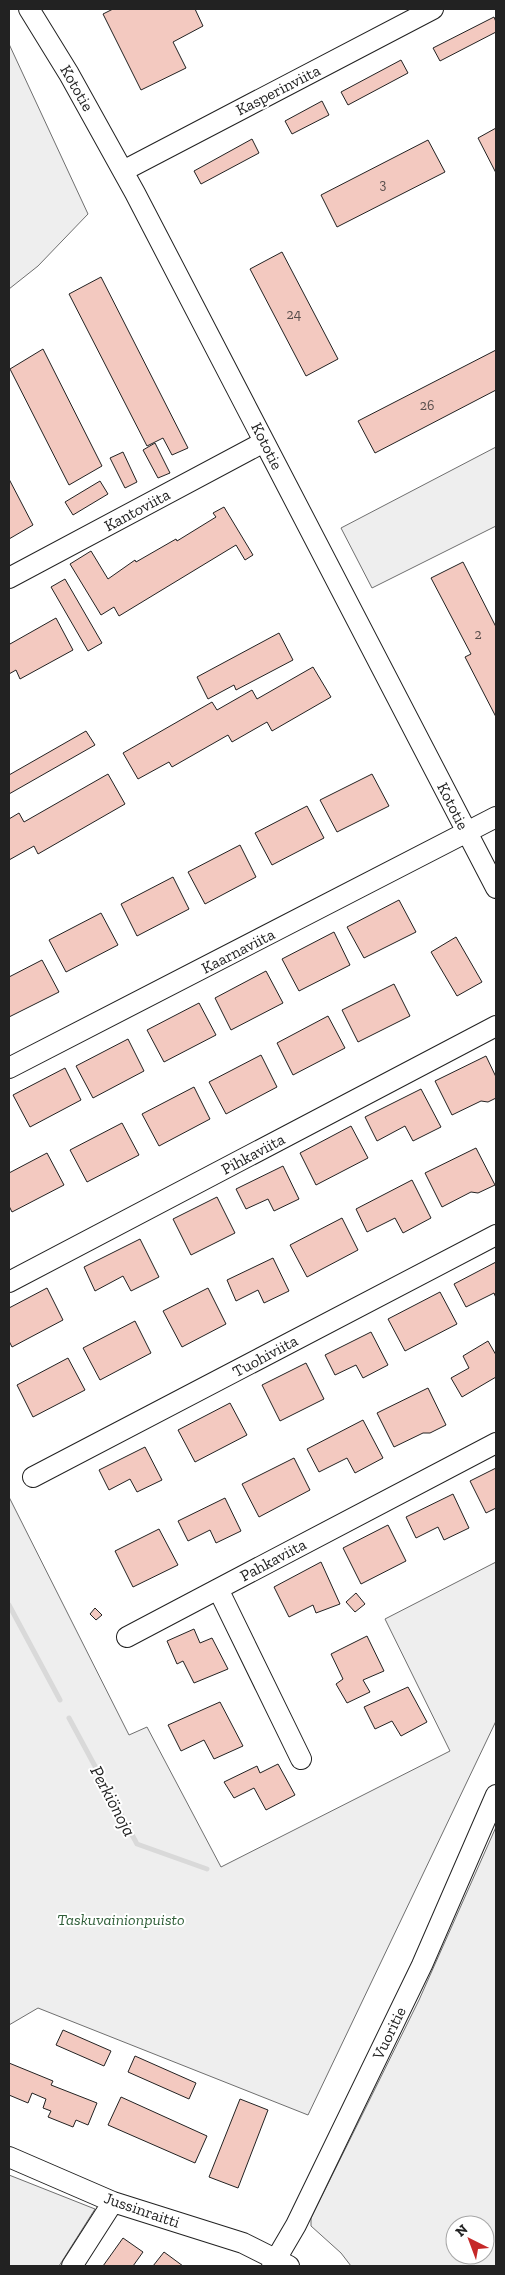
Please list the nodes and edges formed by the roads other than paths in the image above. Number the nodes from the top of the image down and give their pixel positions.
1 (29, 9) edge
2 (433, 9) edge
3 (123, 170) junction
4 (264, 442) junction
5 (9, 578) edge
6 (496, 817) edge
7 (467, 832) junction
8 (496, 888) edge
9 (496, 1026) edge
10 (9, 1068) edge
11 (496, 1235) edge
12 (9, 1282) edge
13 (496, 1443) edge
14 (33, 1477) dead end
15 (218, 1589) junction
16 (127, 1637) dead end
17 (302, 1759) dead end
18 (496, 1795) edge
19 (9, 2157) edge
20 (113, 2202) junction
21 (279, 2264) edge
22 (72, 2266) edge

1 - 3 street, Kototie
2 - 3 street, Kasperinviita
3 - 4 street, Kototie
4 - 5 street, Kantoviita
4 - 7 street, Kototie
6 - 7 street, Kaarnaviita
7 - 8 street, Kototie
7 - 10 street, Kaarnaviita
9 - 12 street, Pihkaviita
11 - 14 street, Tuohiviita
13 - 15 street, Pahkaviita
15 - 16 street, Pahkaviita
15 - 17 street
18 - 21 street, Vuoritie
19 - 20 street, Jussinraitti
20 - 21 street, Jussinraitti
20 - 22 street

